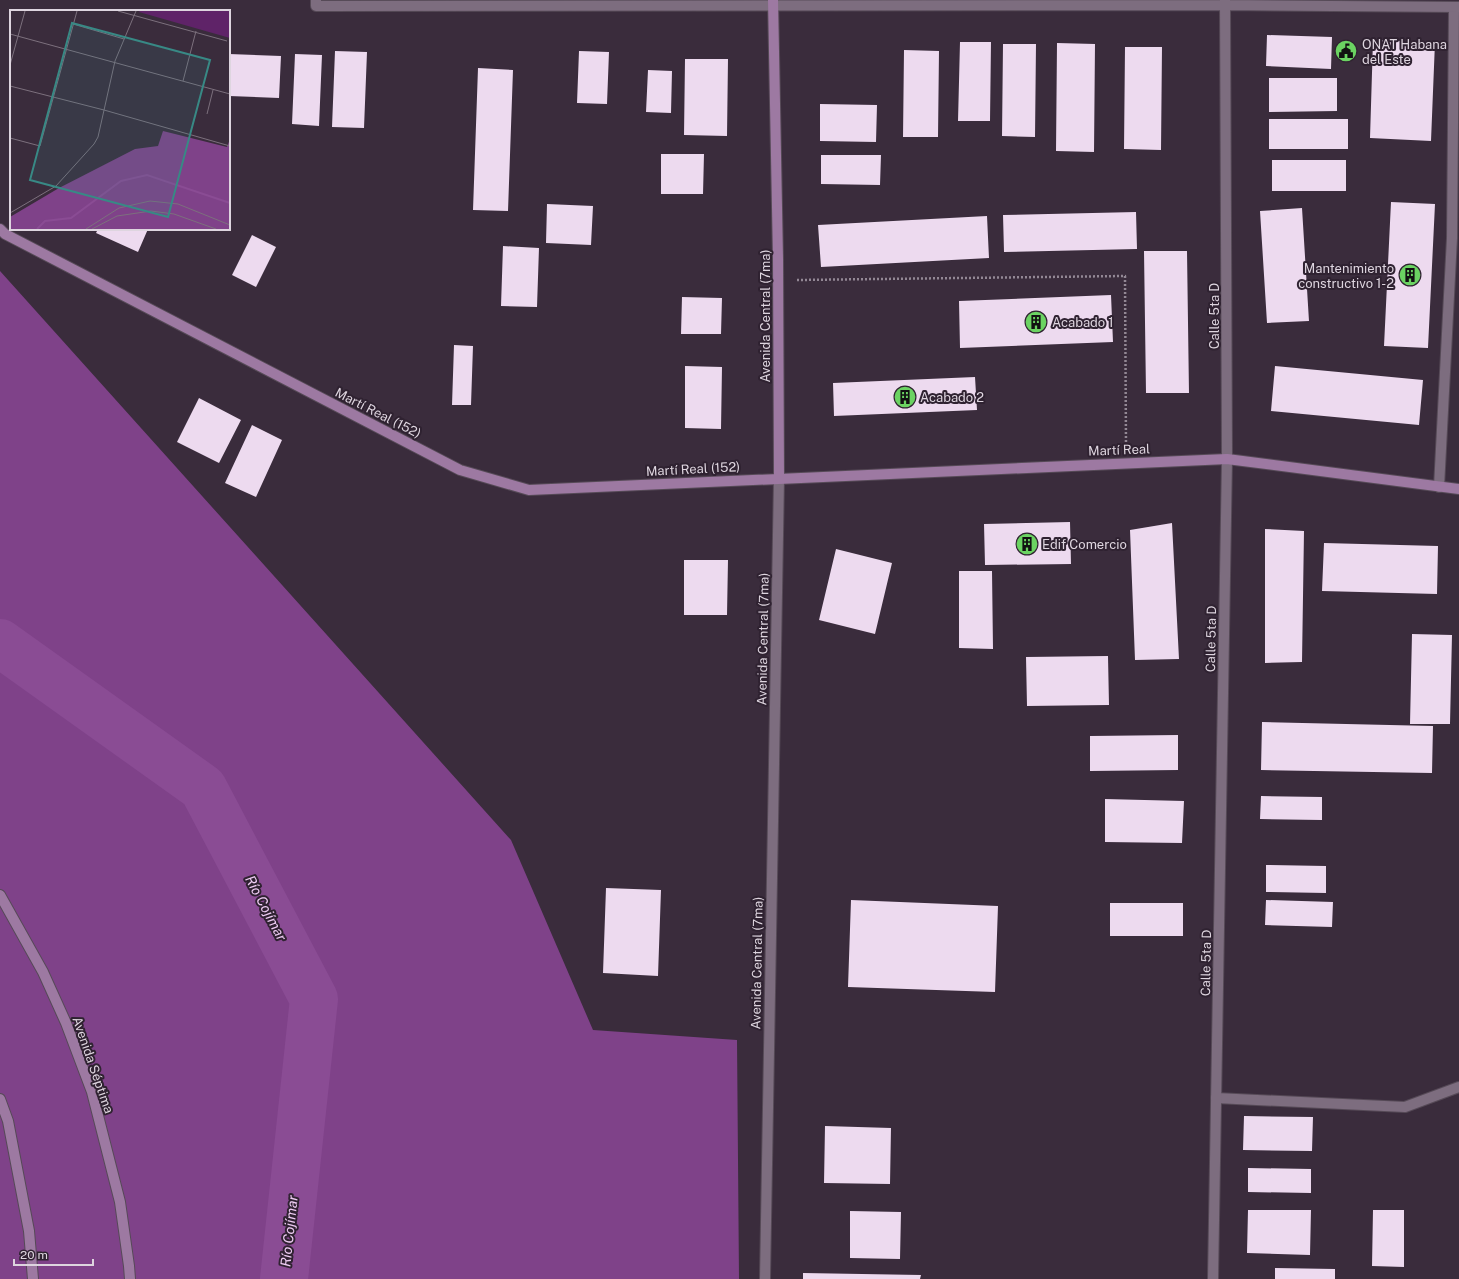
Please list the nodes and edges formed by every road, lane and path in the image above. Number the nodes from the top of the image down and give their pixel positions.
1 (773, 2) edge
2 (1225, 2) edge
3 (316, 3) edge
4 (1456, 7) edge
5 (0, 229) edge
6 (778, 281) junction
7 (1227, 459) junction
8 (1126, 463) junction
9 (779, 478) junction
10 (1439, 487) junction
11 (1459, 489) edge
12 (0, 895) edge
13 (1459, 1087) edge
14 (1216, 1098) junction
15 (0, 1099) edge
16 (34, 1279) edge
17 (130, 1279) edge
18 (765, 1279) edge
19 (1214, 1279) edge

1 - 2 street
1 - 3 street
1 - 6 main road, Avenida Central (7ma)
2 - 4 street
2 - 7 street, Calle 5ta D
4 - 10 street
5 - 9 main road, Martí Real (152)
6 - 8 path
6 - 9 main road, Avenida Central (7ma)
7 - 8 main road, Martí Real
7 - 10 main road, Martí Real
7 - 14 street, Calle 5ta D
8 - 9 main road, Martí Real
9 - 18 street, Avenida Central (7ma)
10 - 11 main road, Martí Real
12 - 17 main road, Avenida Séptima
13 - 14 street
14 - 19 street, Calle 5ta D
15 - 16 main road

